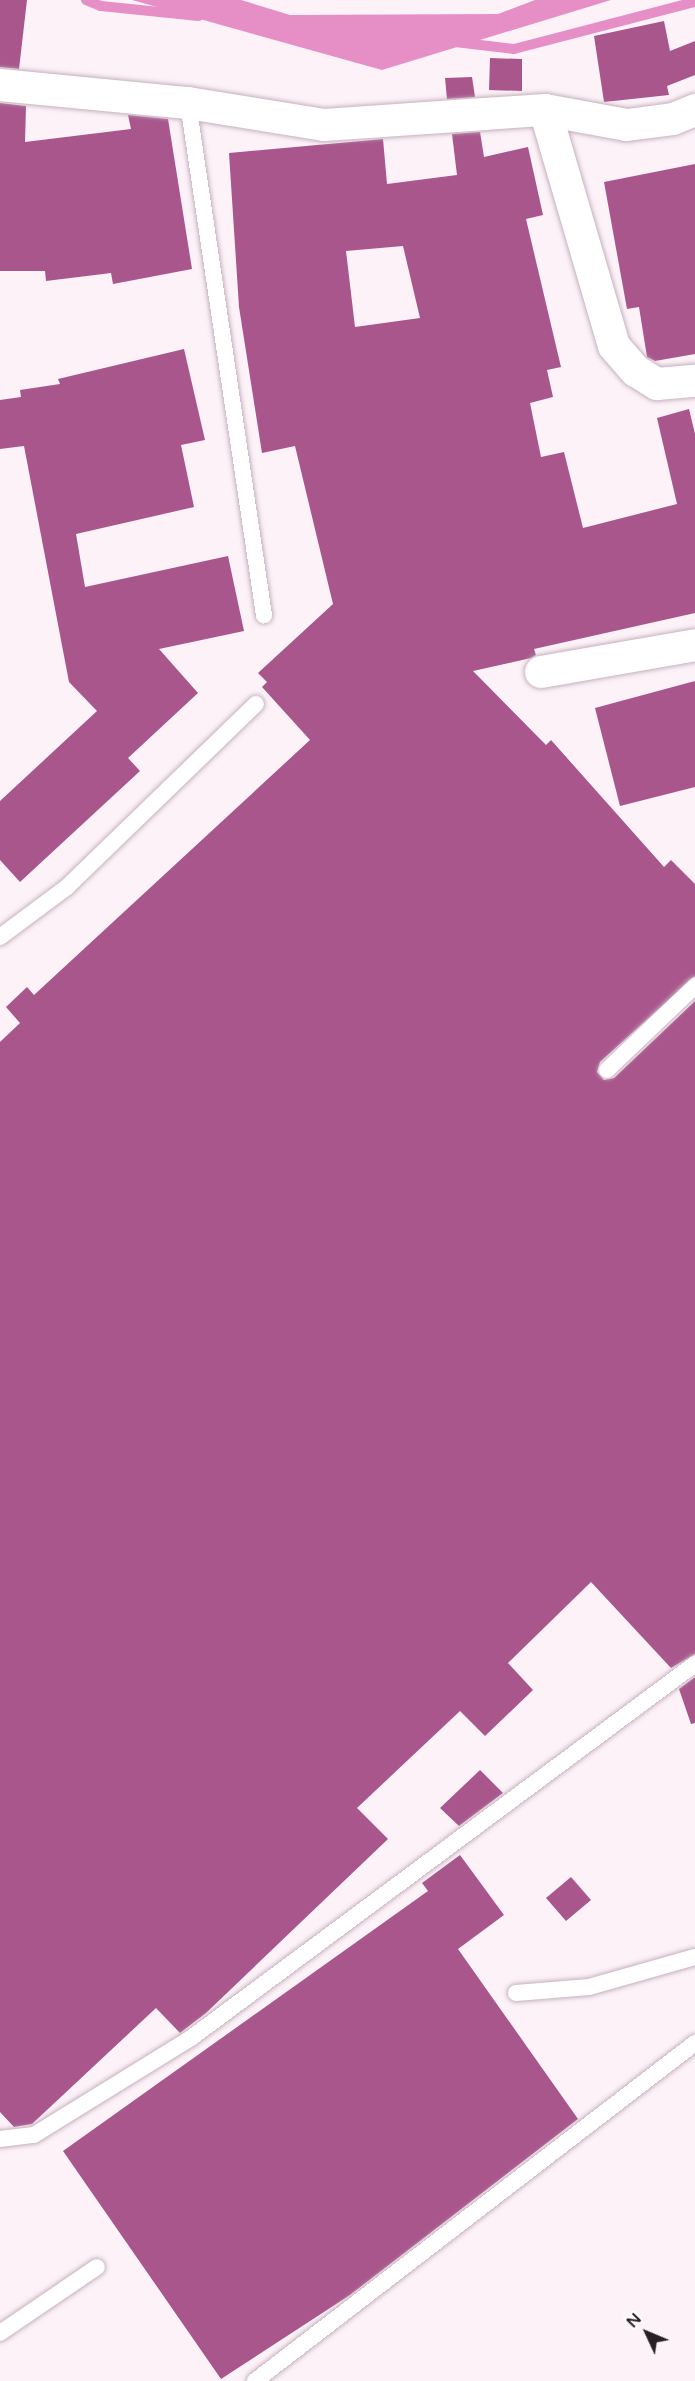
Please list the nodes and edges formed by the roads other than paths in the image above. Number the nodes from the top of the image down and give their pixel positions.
1 (0, 85) edge
2 (188, 103) junction
3 (545, 110) junction
4 (695, 110) edge
5 (695, 381) edge
6 (264, 615) dead end
7 (695, 645) edge
8 (541, 672) dead end
9 (256, 704) dead end
10 (0, 937) edge
11 (695, 986) edge
12 (607, 1070) dead end
13 (695, 1664) edge
14 (695, 1957) edge
15 (516, 1993) dead end
16 (695, 2043) edge
17 (0, 2139) edge
18 (97, 2267) dead end
19 (0, 2334) edge
20 (255, 2381) edge

1 - 2 street
2 - 3 street
2 - 6 lane
3 - 4 street
3 - 5 street
7 - 8 street
9 - 10 lane
11 - 12 lane
13 - 17 lane
14 - 15 lane
16 - 20 lane
18 - 19 lane

